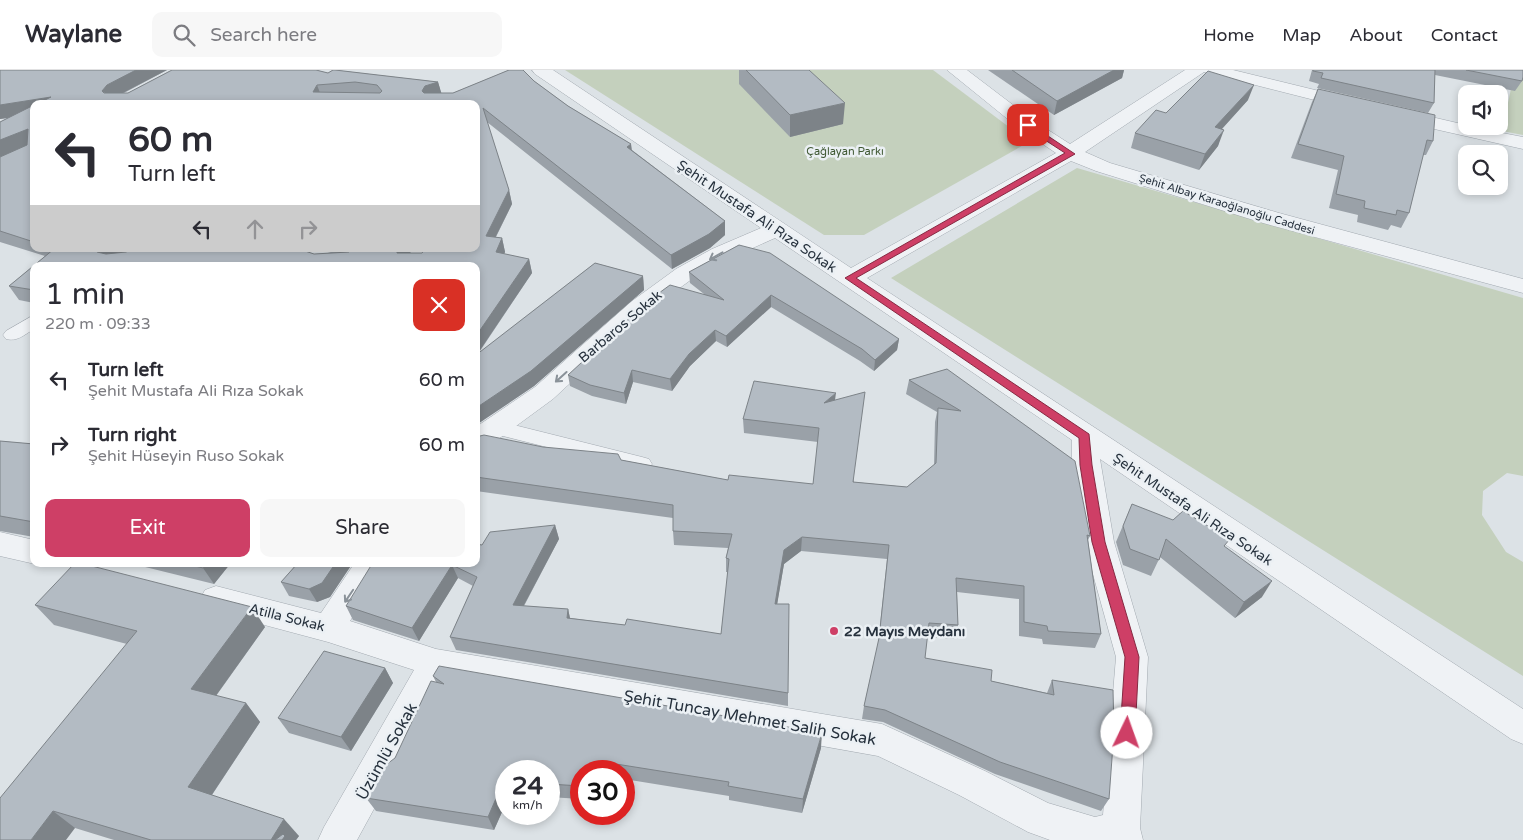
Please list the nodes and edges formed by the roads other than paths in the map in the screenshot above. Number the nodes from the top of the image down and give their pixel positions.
1 (541, 70) edge
2 (956, 70) edge
3 (1197, 70) edge
4 (1211, 70) edge
5 (1523, 143) edge
6 (1070, 154) junction
7 (776, 229) junction
8 (850, 278) junction
9 (1523, 286) edge
10 (30, 324) edge
11 (12, 335) dead end
12 (482, 429) edge
13 (1085, 436) junction
14 (642, 464) edge
15 (368, 567) edge
16 (191, 592) edge
17 (328, 628) junction
18 (436, 663) junction
19 (1523, 728) edge
20 (1123, 834) edge
21 (337, 840) edge

1 - 7 street, Şehit Mustafa Ali Rıza Sokak
2 - 6 street, Şehit Albay Karaoğlanoğlu Caddesi
3 - 6 street
4 - 5 street
6 - 8 street
6 - 9 street, Şehit Albay Karaoğlanoğlu Caddesi
7 - 8 street, Şehit Mustafa Ali Rıza Sokak
7 -> 12 street, Barbaros Sokak
8 - 13 street, Şehit Mustafa Ali Rıza Sokak
10 - 11 lane
12 - 14 lane
13 - 19 street, Şehit Mustafa Ali Rıza Sokak
13 - 20 street
15 -> 17 street
16 - 17 street, Atilla Sokak
17 - 18 street, Atilla Sokak
18 - 20 street, Şehit Tuncay Mehmet Salih Sokak
18 - 21 street, Üzümlü Sokak

